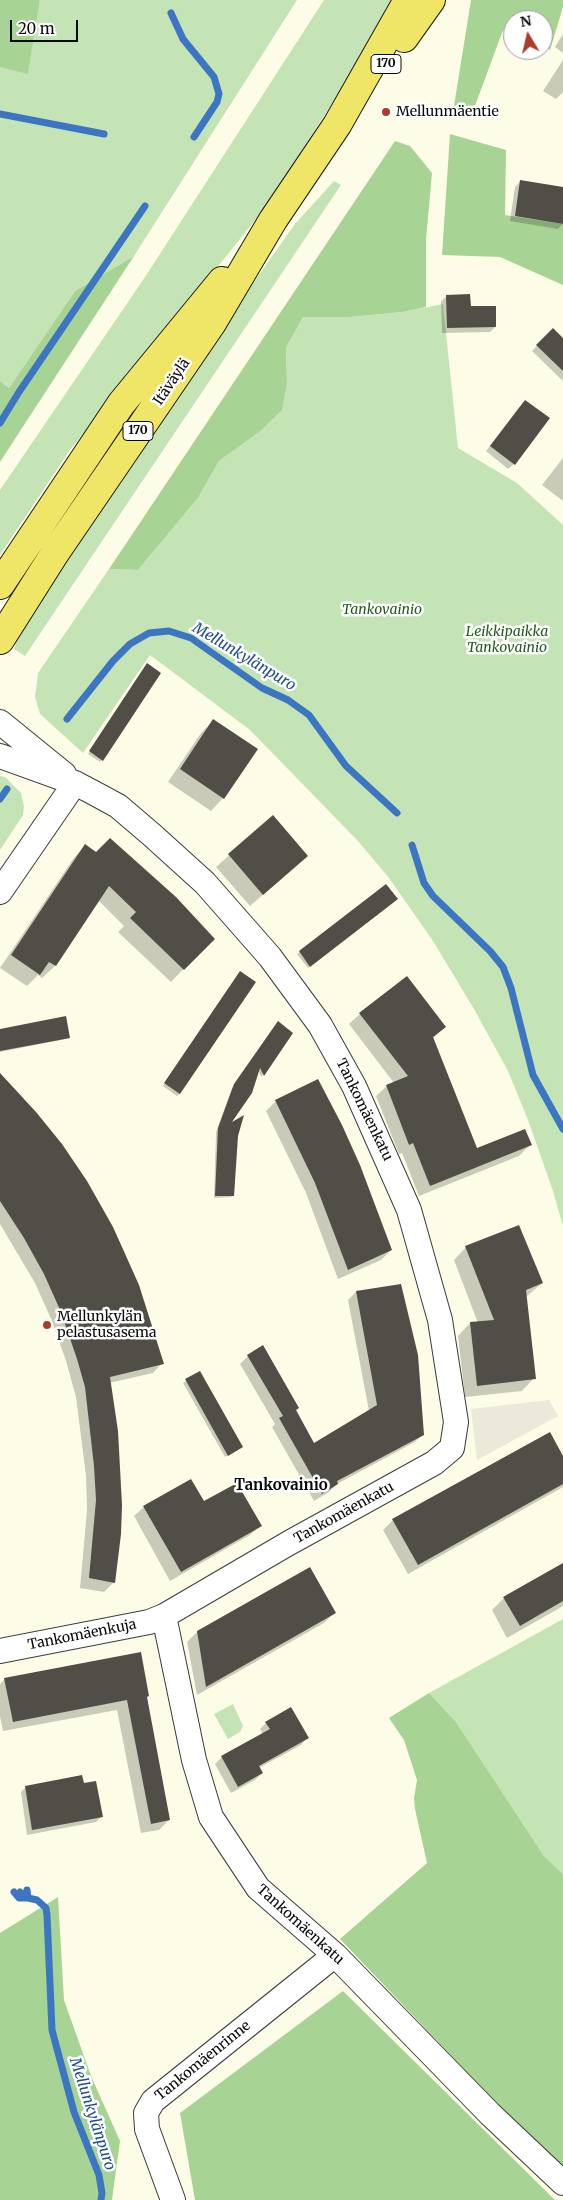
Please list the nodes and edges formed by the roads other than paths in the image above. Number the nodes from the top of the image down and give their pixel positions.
1 (408, 0) edge
2 (431, 0) edge
3 (337, 125) junction
4 (273, 220) junction
5 (0, 585) edge
6 (0, 640) edge
7 (0, 722) edge
8 (0, 756) edge
9 (75, 783) junction
10 (0, 892) edge
11 (164, 1616) junction
12 (0, 1652) edge
13 (335, 1955) junction
14 (563, 2183) edge
15 (173, 2200) edge

1 - 3 main road, Itäväylä / 170
2 - 3 main road, Itäväylä / 170
3 - 4 main road, Itäväylä / 170
4 - 5 main road, Itäväylä / 170
4 - 6 main road, Itäväylä / 170
7 - 9 street, Tankomäenkatu
8 - 9 street, Tankomäenkatu
9 - 10 street
9 - 11 street, Tankomäenkatu
11 - 12 street, Tankomäenkuja
11 - 13 street, Tankomäenkatu
13 - 14 street, Tankomäenkatu
13 - 15 street, Tankomäenrinne

